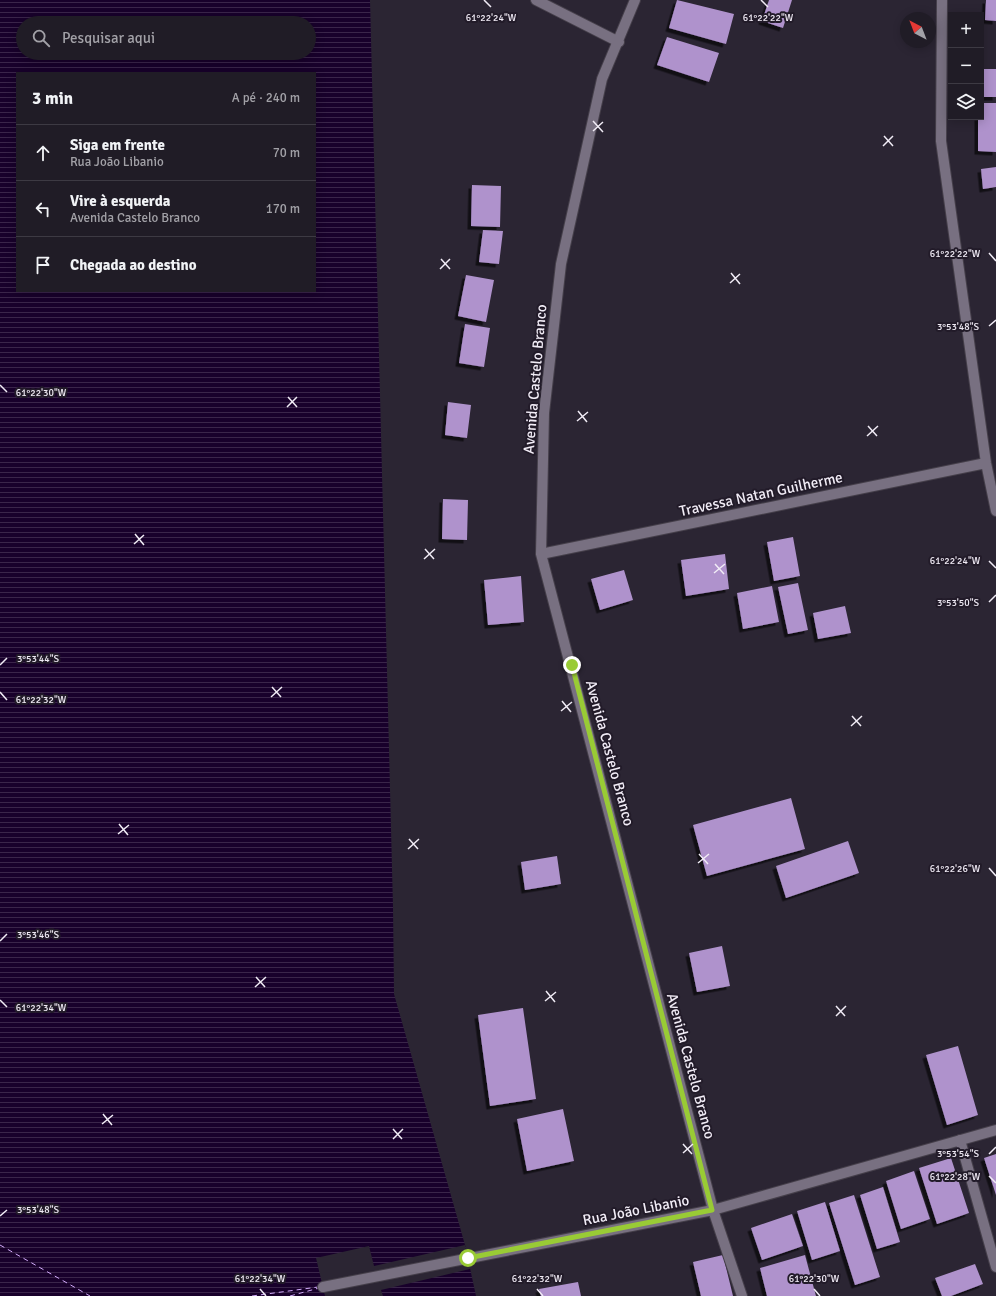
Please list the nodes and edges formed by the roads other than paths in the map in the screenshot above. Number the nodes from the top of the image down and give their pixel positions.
1 (536, 0) edge
2 (635, 0) edge
3 (942, 0) edge
4 (619, 42) junction
5 (986, 463) junction
6 (996, 511) edge
7 (542, 554) junction
8 (996, 1130) edge
9 (960, 1140) junction
10 (712, 1210) junction
11 (996, 1267) edge
12 (323, 1287) dead end
13 (742, 1296) edge

1 - 4 street
2 - 4 street, Avenida Castelo Branco
3 - 5 street
4 - 7 street, Avenida Castelo Branco
5 - 6 street
5 - 7 street, Travessa Natan Guilherme
7 - 10 street, Avenida Castelo Branco
8 - 9 street, Rua João Libanio
9 - 10 street, Rua João Libanio
9 - 11 street
10 - 12 street, Rua João Libanio
10 - 13 street, Avenida Castelo Branco

